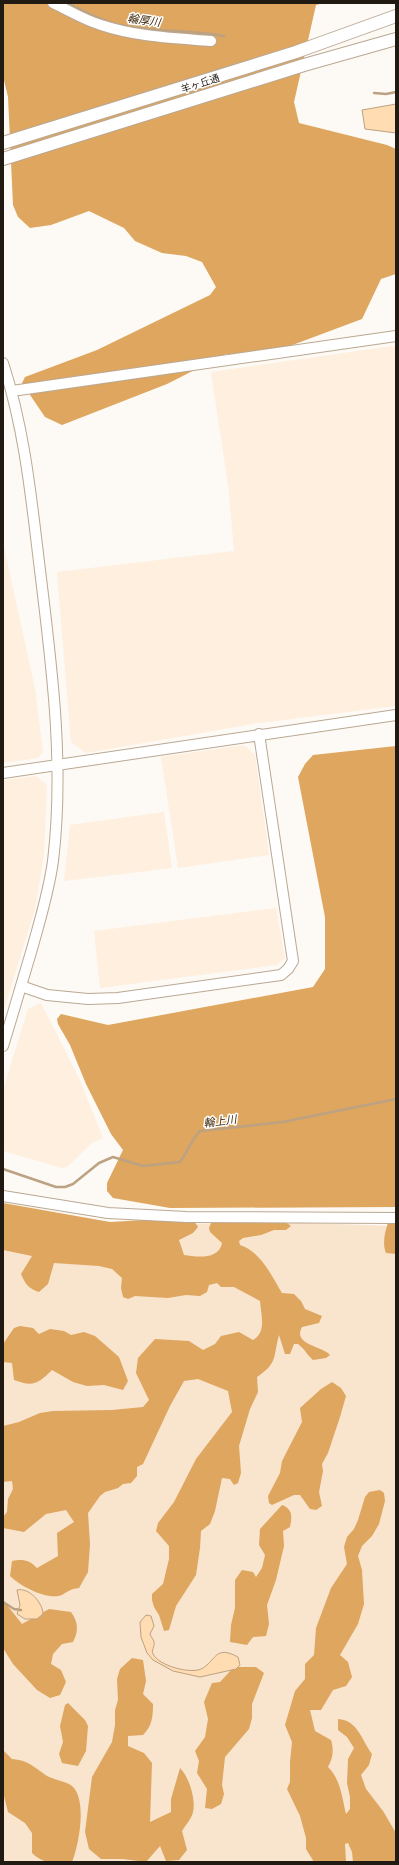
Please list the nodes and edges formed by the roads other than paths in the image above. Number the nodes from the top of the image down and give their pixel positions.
1 (53, 3) edge
2 (396, 16) edge
3 (396, 39) edge
4 (211, 41) dead end
5 (3, 143) edge
6 (3, 159) edge
7 (396, 336) edge
8 (3, 362) edge
9 (12, 391) junction
10 (396, 716) edge
11 (260, 734) junction
12 (59, 765) junction
13 (3, 773) edge
14 (21, 986) junction
15 (3, 1046) edge
16 (3, 1196) edge
17 (396, 1218) edge

1 - 4 street
2 - 5 main road, 羊ヶ丘通
3 - 6 main road, 羊ヶ丘通
7 - 9 street
8 - 9 street
9 - 12 street
10 - 11 street
11 - 12 street
11 - 14 street
12 - 13 street
12 - 14 street
14 - 15 street
16 - 17 street

